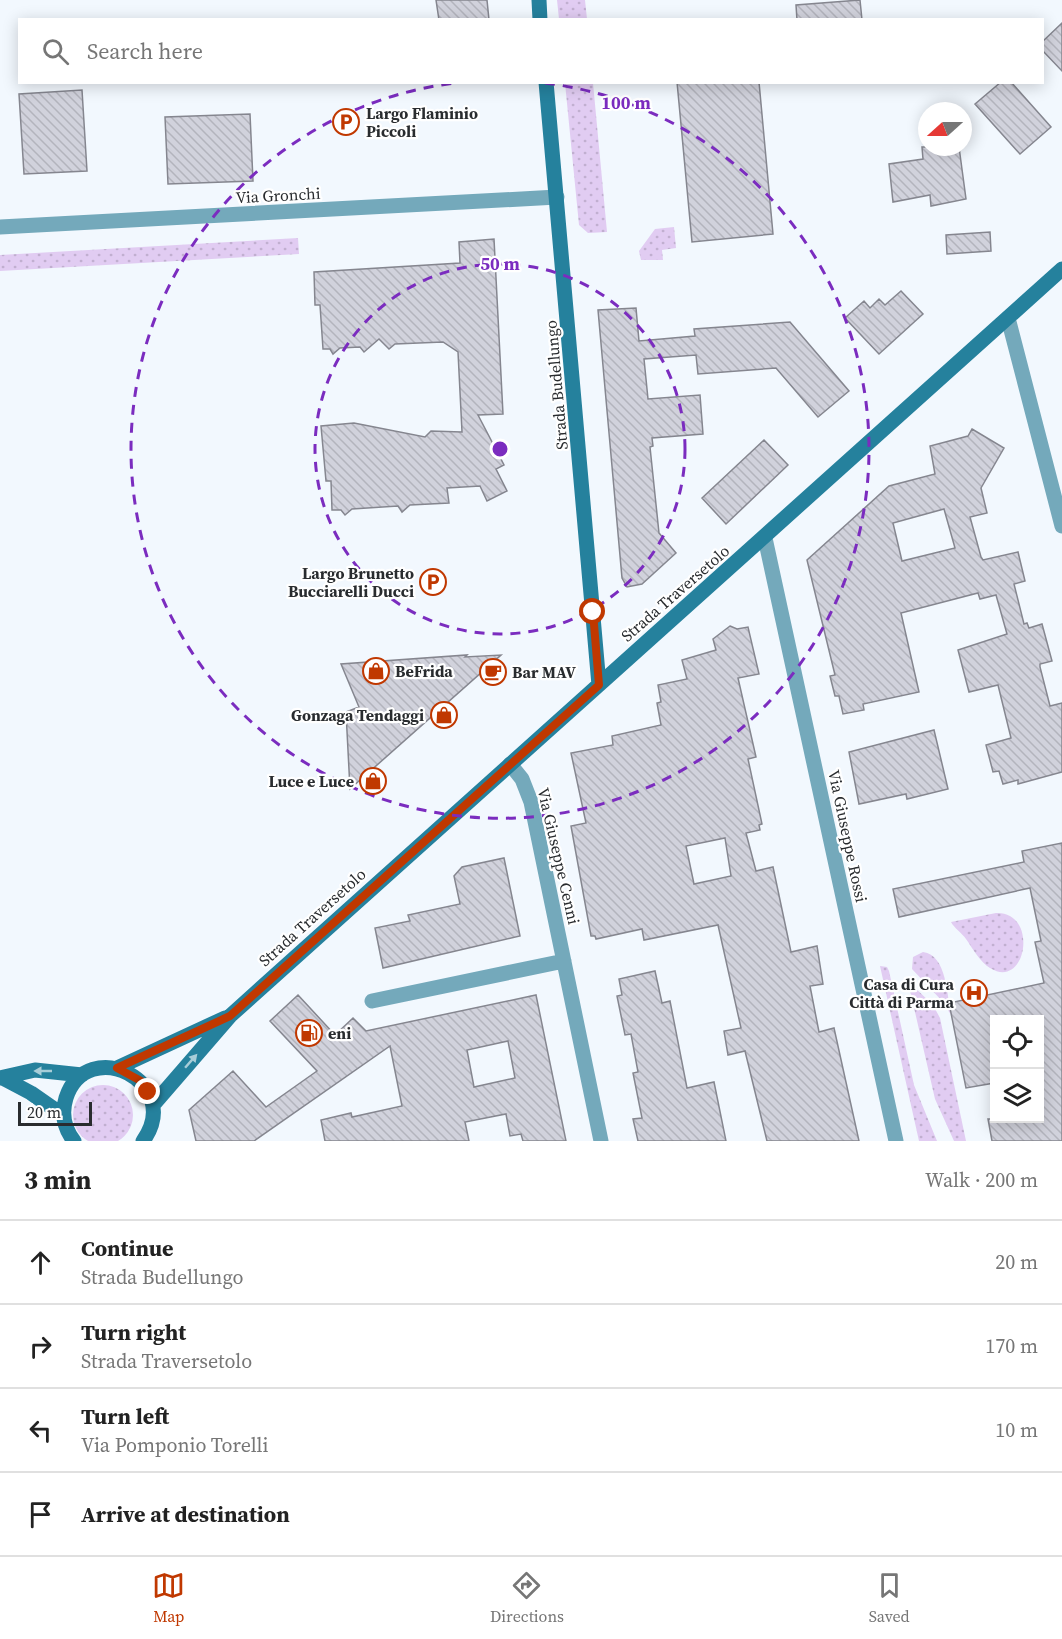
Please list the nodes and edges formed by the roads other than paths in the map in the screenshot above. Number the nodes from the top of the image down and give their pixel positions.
1 (539, 0) edge
2 (540, 18) edge
3 (546, 84) edge
4 (557, 197) junction
5 (0, 227) edge
6 (1062, 269) edge
7 (1008, 318) junction
8 (1057, 483) edge
9 (1062, 526) edge
10 (765, 538) junction
11 (599, 685) junction
12 (510, 764) junction
13 (564, 961) junction
14 (372, 1001) dead end
15 (230, 1016) junction
16 (117, 1068) junction
17 (82, 1076) junction
18 (2, 1078) edge
19 (153, 1106) junction
20 (152, 1124) junction
21 (67, 1133) edge
22 (143, 1141) edge
23 (157, 1141) edge
24 (601, 1141) edge
25 (896, 1141) edge

1 - 2 main road
3 - 4 main road, Strada Budellungo
4 - 5 street, Via Gronchi
4 - 11 main road, Strada Budellungo
6 - 7 main road, Strada Traversetolo
7 - 8 street
7 - 10 main road, Strada Traversetolo
8 - 9 street
10 - 11 main road, Strada Traversetolo
10 - 25 street, Via Giuseppe Rossi
11 - 12 main road, Strada Traversetolo
12 - 13 street, Via Giuseppe Cenni
12 - 15 main road, Strada Traversetolo
13 - 14 street
13 - 24 street, Via Giuseppe Cenni
15 - 16 main road, Strada Traversetolo
19 -> 15 main road, Strada Traversetolo
16 - 17 main road, Strada Traversetolo
16 - 19 main road
17 -> 18 main road
17 - 21 main road
18 - 21 main road
19 - 20 main road
20 - 22 main road
20 - 23 main road

